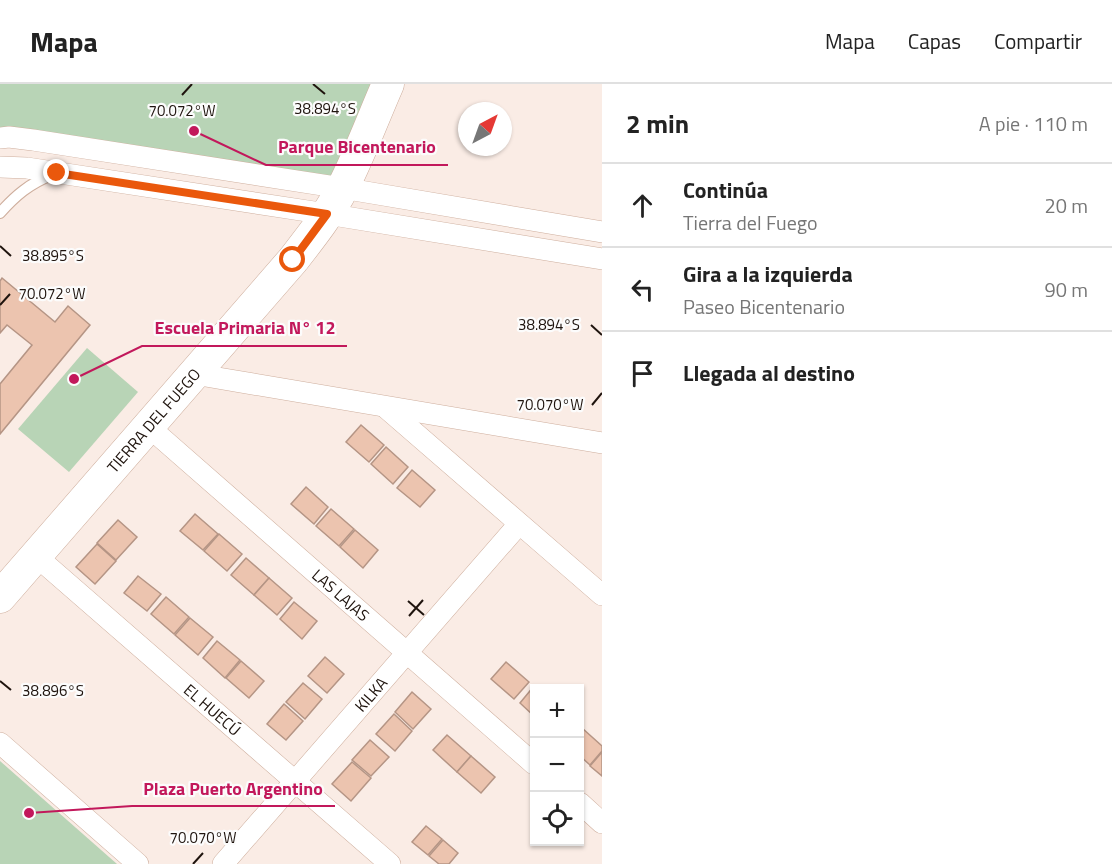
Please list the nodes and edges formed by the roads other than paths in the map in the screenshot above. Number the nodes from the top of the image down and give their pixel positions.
1 (388, 84) edge
2 (0, 138) edge
3 (0, 167) edge
4 (57, 173) junction
5 (335, 201) junction
6 (0, 213) edge
7 (602, 232) edge
8 (602, 260) edge
9 (194, 374) junction
10 (384, 406) junction
11 (148, 427) junction
12 (602, 443) edge
13 (519, 524) junction
14 (36, 556) junction
15 (602, 595) edge
16 (0, 597) edge
17 (407, 653) junction
18 (0, 743) edge
19 (530, 761) edge
20 (295, 782) junction
21 (584, 807) edge
22 (602, 823) edge
23 (138, 864) edge
24 (223, 864) edge
25 (390, 864) edge

1 - 5 street, TIERRA DEL FUEGO
2 - 5 street
3 - 4 street
4 - 5 street
4 - 6 lane
5 - 7 street
5 - 8 street
5 - 9 street, TIERRA DEL FUEGO
9 - 10 street
9 - 11 street, TIERRA DEL FUEGO
10 - 12 street
10 - 13 street
11 - 14 street, TIERRA DEL FUEGO
11 - 17 street, LAS LAJAS
13 - 15 street
13 - 17 street, KILKA
14 - 16 street, TIERRA DEL FUEGO
14 - 20 street, EL HUECÚ
17 - 19 street, LAS LAJAS
17 - 20 street, KILKA
18 - 23 street
20 - 24 street, KILKA
20 - 25 street, EL HUECÚ
21 - 22 street

